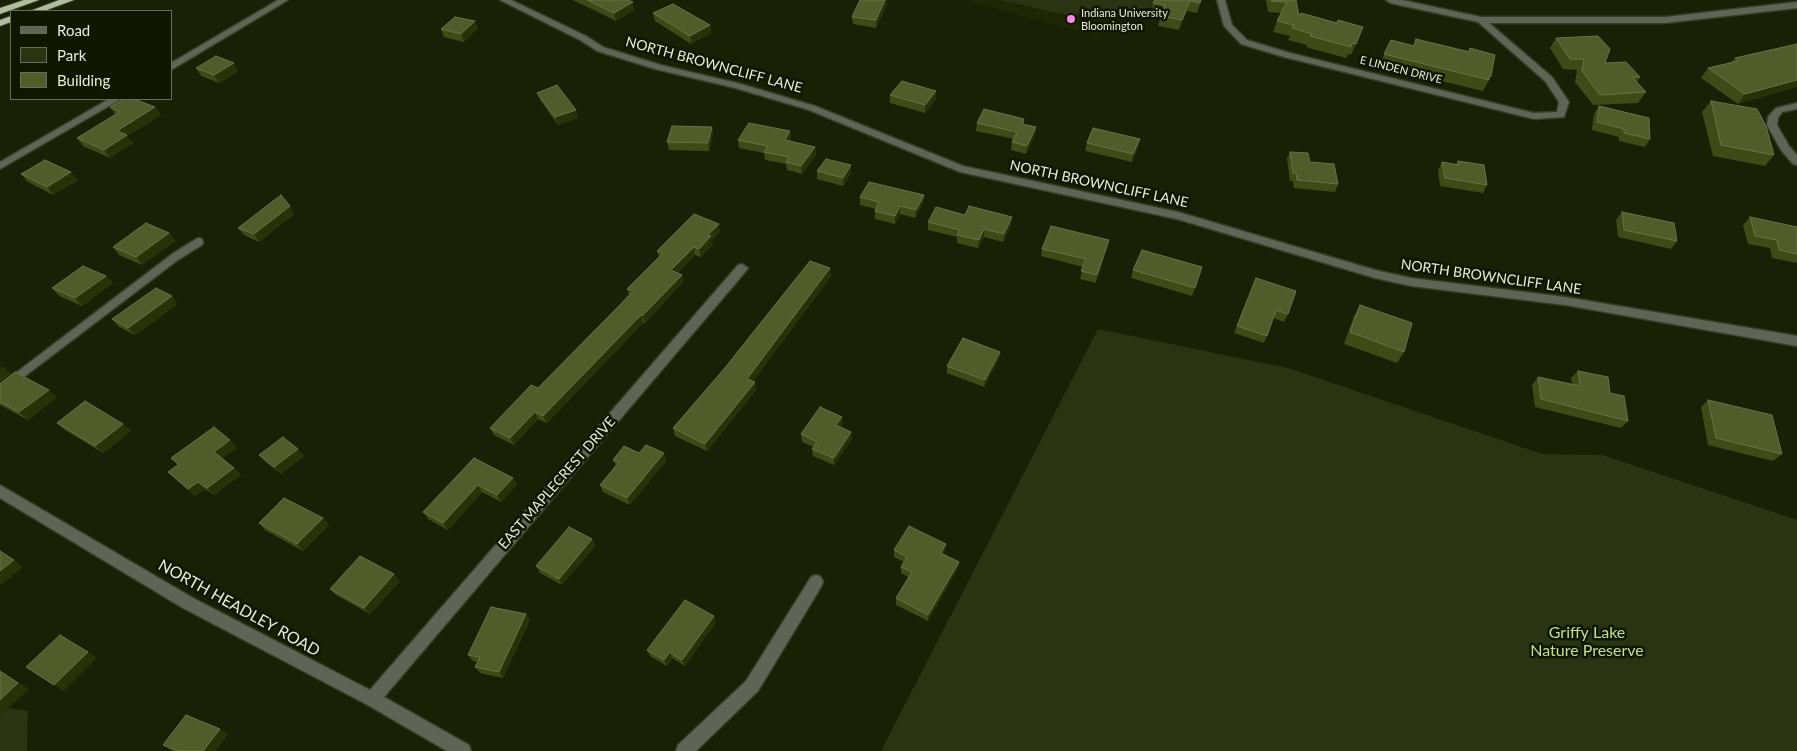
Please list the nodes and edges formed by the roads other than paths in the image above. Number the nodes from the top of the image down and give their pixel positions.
1 (34, 0) edge
2 (68, 0) edge
3 (284, 0) edge
4 (504, 0) edge
5 (1222, 0) edge
6 (1390, 0) edge
7 (1797, 5) edge
8 (39, 10) edge
9 (0, 11) edge
10 (1481, 20) junction
11 (172, 66) edge
12 (114, 100) edge
13 (1797, 106) edge
14 (1797, 162) edge
15 (0, 166) edge
16 (199, 242) dead end
17 (742, 268) dead end
18 (1797, 341) edge
19 (0, 390) edge
20 (0, 491) edge
21 (816, 582) dead end
22 (372, 699) junction
23 (463, 751) edge
24 (684, 751) edge

1 - 9 highway
2 - 8 highway
3 - 11 street
4 - 18 street, NORTH BROWNCLIFF LANE
5 - 10 street, E LINDEN DRIVE
6 - 10 street
7 - 10 street
12 - 15 street
13 - 14 street
16 - 19 lane
17 - 22 street, EAST MAPLECREST DRIVE
20 - 22 street, NORTH HEADLEY ROAD
21 - 24 street
22 - 23 street, NORTH HEADLEY ROAD

